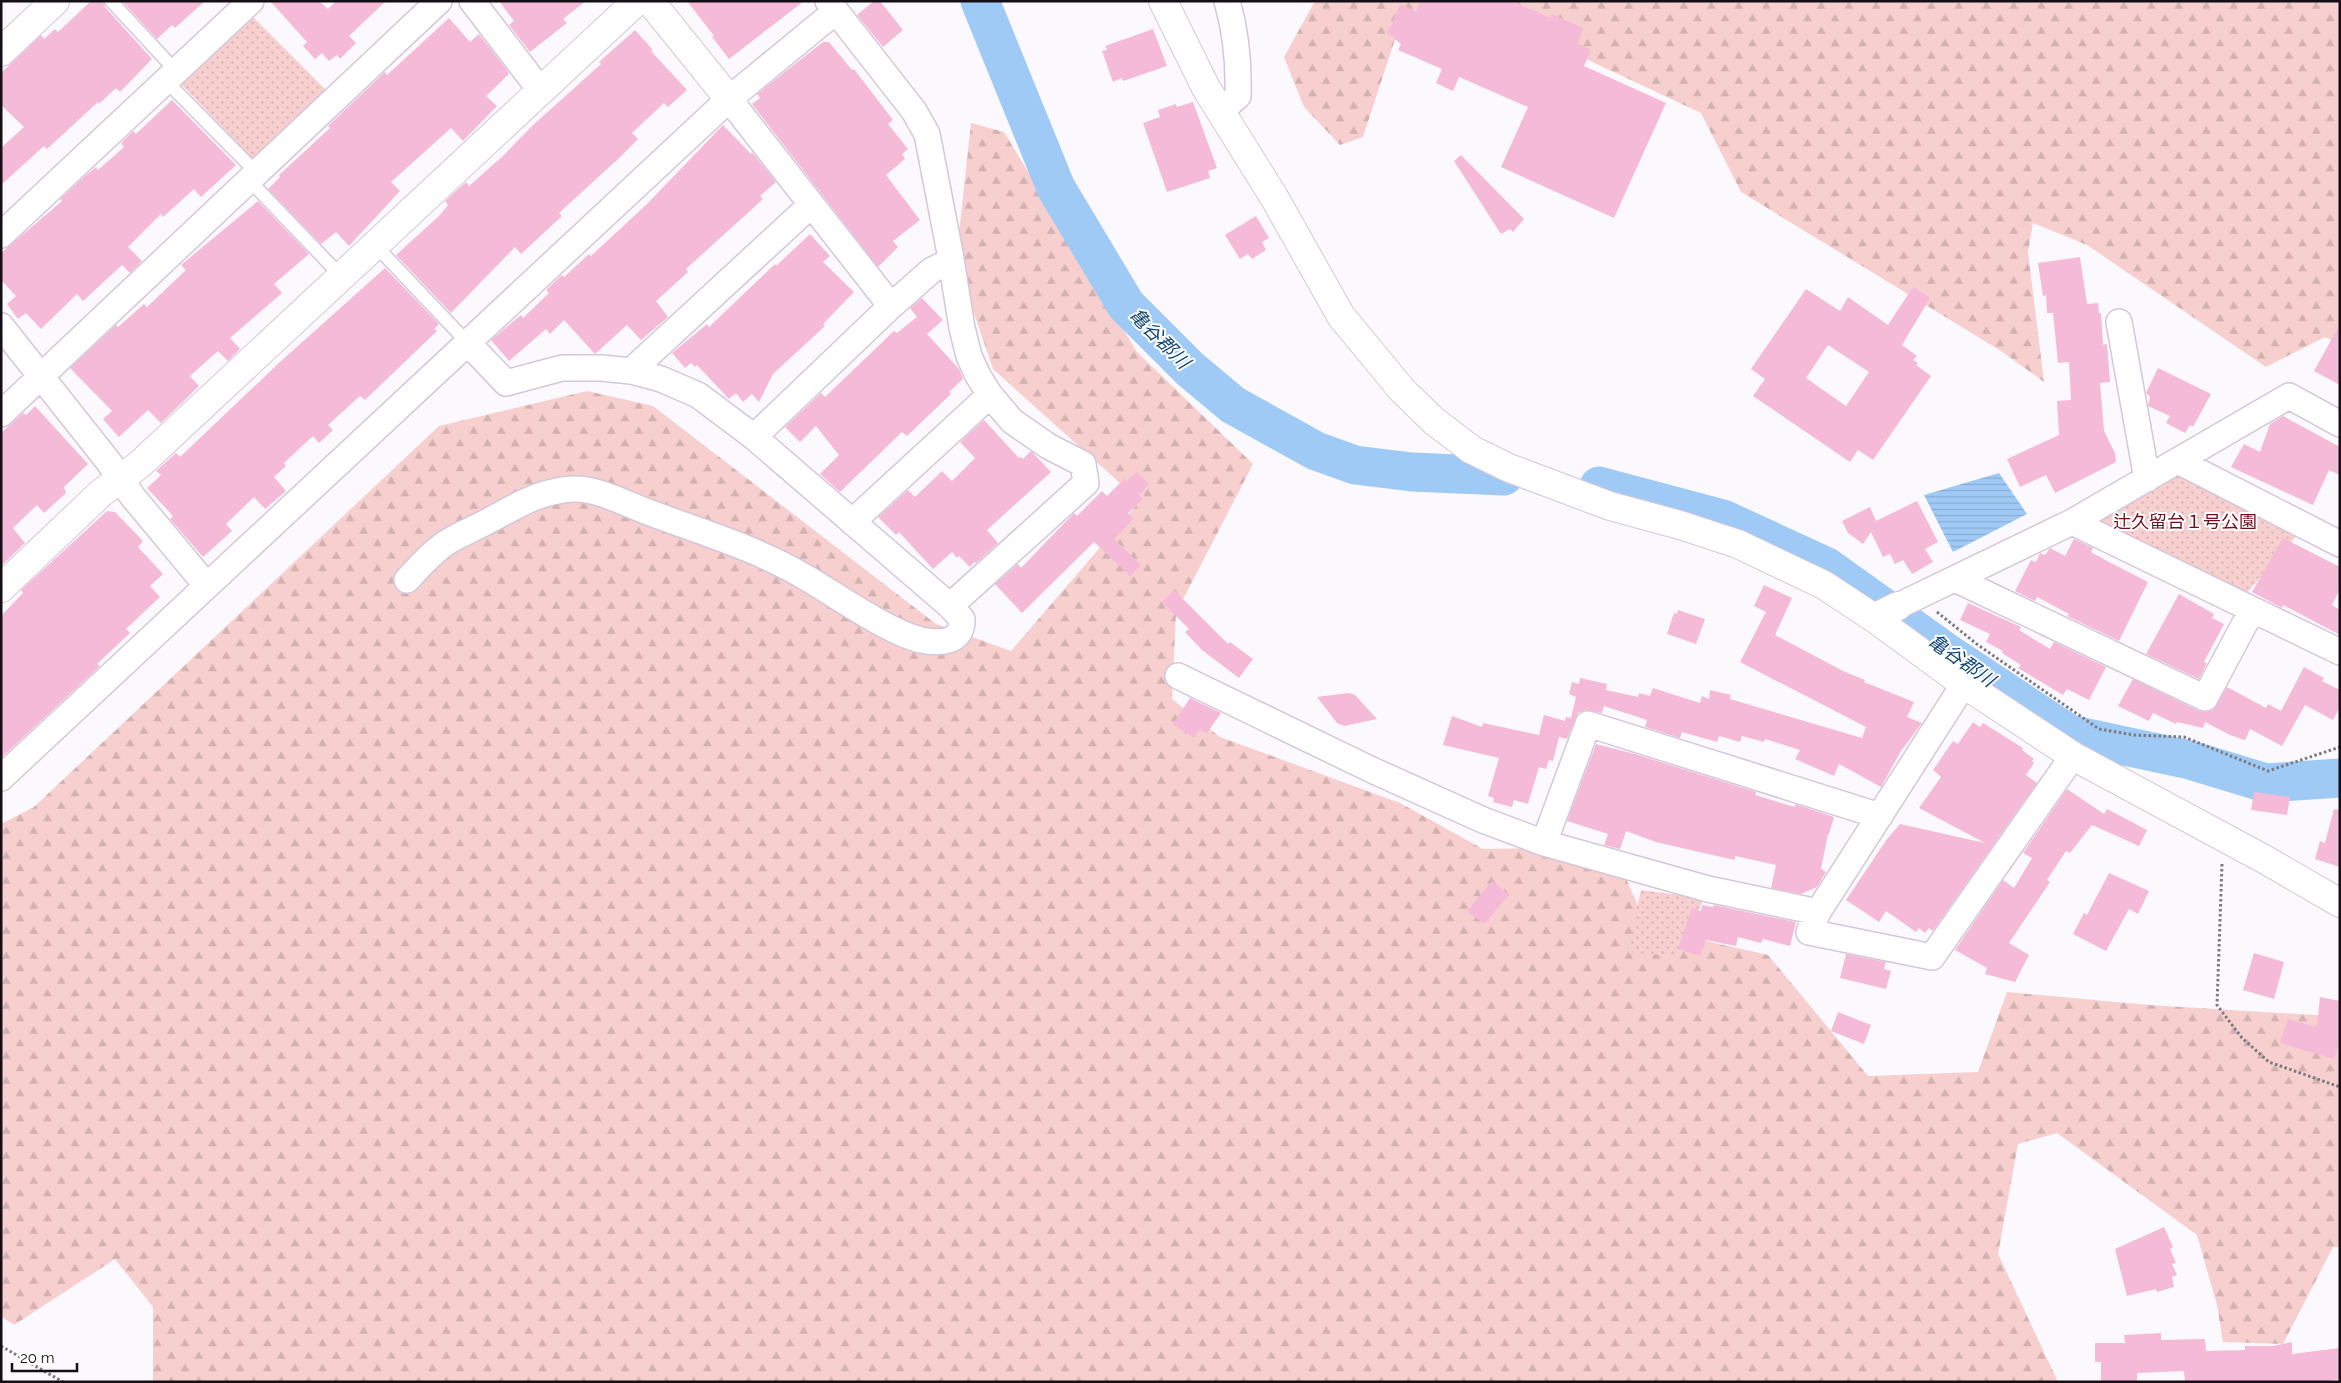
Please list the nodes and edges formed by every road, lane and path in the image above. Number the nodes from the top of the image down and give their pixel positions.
1 (56, 1) edge
2 (111, 1) edge
3 (251, 1) edge
4 (439, 1) edge
5 (472, 1) edge
6 (637, 1) edge
7 (650, 1) edge
8 (1163, 1) edge
9 (1227, 1) edge
10 (832, 6) edge
11 (1, 52) edge
12 (171, 76) junction
13 (541, 91) junction
14 (729, 99) junction
15 (1221, 111) junction
16 (253, 177) junction
17 (811, 205) junction
18 (1, 235) edge
19 (376, 246) junction
20 (951, 261) junction
21 (342, 277) junction
22 (891, 306) junction
23 (2119, 322) dead end
24 (1, 326) edge
25 (467, 342) junction
26 (631, 371) junction
27 (41, 376) junction
28 (990, 395) junction
29 (1, 414) edge
30 (2340, 424) edge
31 (754, 437) junction
32 (2178, 461) junction
33 (120, 479) junction
34 (2146, 479) junction
35 (852, 522) junction
36 (2072, 522) junction
37 (2340, 544) edge
38 (1955, 579) junction
39 (407, 580) dead end
40 (207, 586) junction
41 (1, 588) edge
42 (1908, 601) junction
43 (950, 606) junction
44 (2252, 610) junction
45 (1874, 618) junction
46 (2340, 652) edge
47 (1178, 676) dead end
48 (1964, 684) junction
49 (2340, 747) edge
50 (2073, 756) junction
51 (1, 778) edge
52 (1880, 816) junction
53 (1544, 843) junction
54 (2222, 860) dead end
55 (2340, 903) edge
56 (1818, 912) junction
57 (2340, 1087) edge
58 (1, 1346) edge
59 (63, 1382) edge

1 - 11 street
2 - 12 lane
3 - 12 street
4 - 16 street
5 - 13 street
6 - 13 street
7 - 14 street
8 - 15 street
9 - 15 street
10 - 14 street
10 - 20 street
12 - 16 lane
12 - 18 street
13 - 19 street
14 - 17 street
14 - 25 street
15 - 45 street
16 - 21 lane
16 - 27 street
17 - 22 street
17 - 26 street
19 - 21 street
19 - 25 lane
20 - 22 street
20 - 28 street
21 - 33 street
22 - 31 street
23 - 34 street
24 - 27 street
25 - 26 street
25 - 40 street
26 - 31 street
27 - 29 street
27 - 33 street
28 - 35 street
28 - 43 street
30 - 32 street
31 - 35 street
32 - 34 street
32 - 37 street
33 - 40 street
33 - 41 street
34 - 36 street
35 - 43 street
36 - 38 street
36 - 44 street
38 - 42 street
38 - 44 street
39 - 43 street
40 - 51 street
42 - 45 street
42 - 49 path
44 - 46 street
45 - 48 street
47 - 53 street
48 - 50 street
48 - 52 street
50 - 55 street
50 - 56 street
52 - 53 street
52 - 56 street
53 - 56 street
54 - 57 path
58 - 59 path

